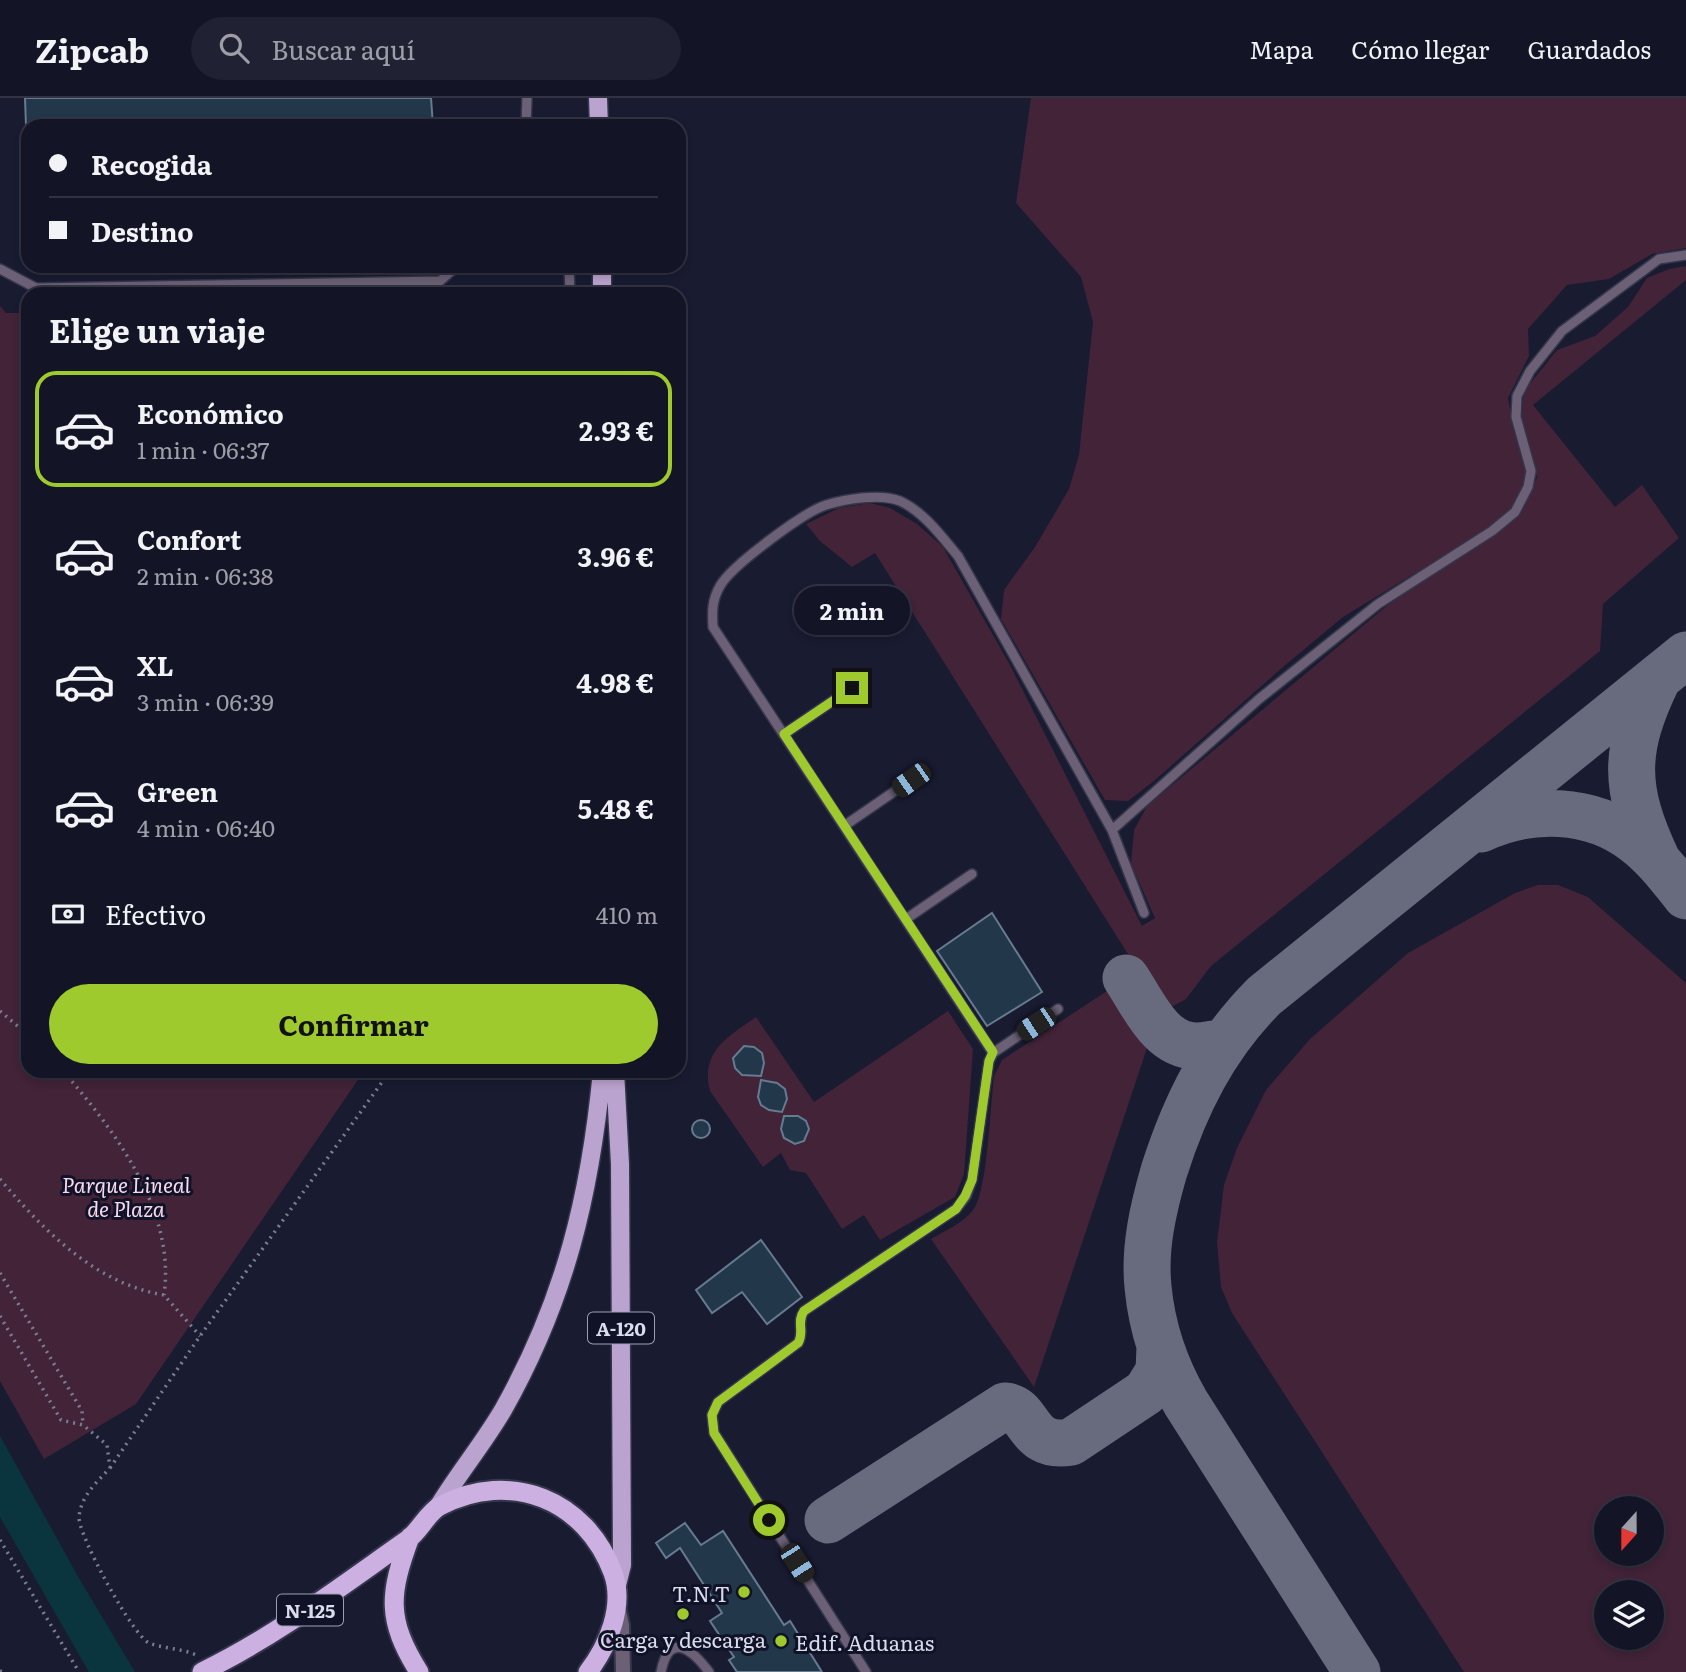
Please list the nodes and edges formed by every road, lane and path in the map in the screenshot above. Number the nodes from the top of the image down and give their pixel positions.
1 (527, 98) edge
2 (598, 98) edge
3 (526, 119) edge
4 (599, 119) edge
5 (1686, 255) edge
6 (0, 269) edge
7 (449, 273) edge
8 (34, 287) edge
9 (94, 287) edge
10 (852, 688) dead end
11 (784, 734) junction
12 (911, 780) dead end
13 (844, 826) junction
14 (1112, 830) junction
15 (972, 874) dead end
16 (1144, 913) dead end
17 (905, 919) junction
18 (1058, 1009) dead end
19 (0, 1011) edge
20 (21, 1029) edge
21 (993, 1052) junction
22 (69, 1078) edge
23 (385, 1078) edge
24 (601, 1078) edge
25 (615, 1078) edge
26 (0, 1179) edge
27 (0, 1273) edge
28 (164, 1295) junction
29 (0, 1316) edge
30 (200, 1336) junction
31 (83, 1425) junction
32 (110, 1468) junction
33 (438, 1507) junction
34 (411, 1537) junction
35 (0, 1540) edge
36 (617, 1586) junction
37 (618, 1606) junction
38 (210, 1668) edge
39 (79, 1672) edge
40 (419, 1672) edge
41 (588, 1672) edge
42 (623, 1672) edge
43 (661, 1672) edge
44 (709, 1672) edge
45 (866, 1672) edge

1 - 3 lane
2 - 4 main road
5 - 14 lane
6 - 8 lane
7 - 9 lane
10 - 11 lane
11 - 13 lane
11 - 14 lane
12 - 13 lane
13 - 17 lane
14 - 16 lane
15 - 17 lane
17 - 21 lane
18 - 21 lane
19 - 20 path
21 - 45 lane
22 - 28 path
23 - 30 path
24 - 33 main road
25 - 36 main road, A-120
26 - 28 path
27 - 31 path
28 - 30 path
29 - 31 path
30 - 32 path
31 - 32 path
32 - 38 path
33 - 34 highway
33 - 36 highway
34 - 38 highway, N-125
34 - 40 highway
35 - 39 path
36 - 37 highway
37 - 41 highway
37 - 42 street
43 - 44 lane

